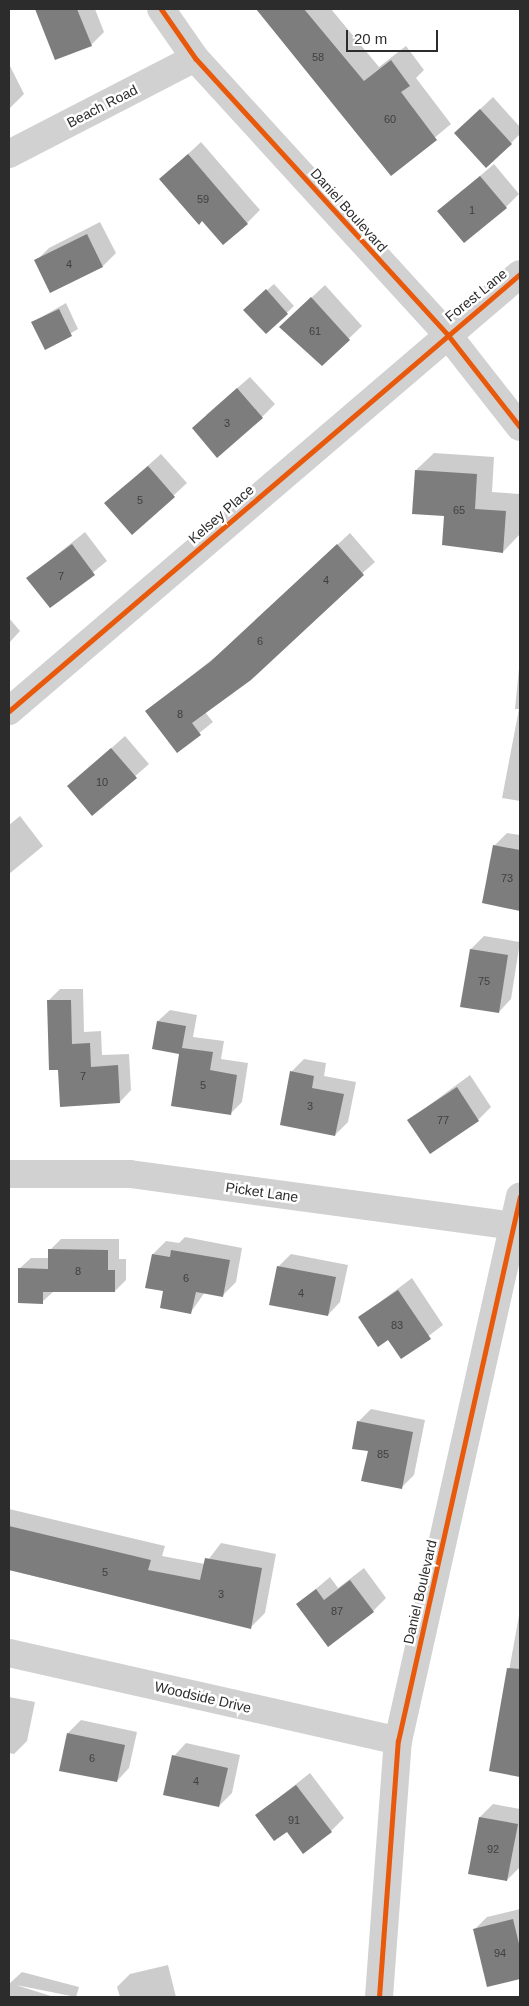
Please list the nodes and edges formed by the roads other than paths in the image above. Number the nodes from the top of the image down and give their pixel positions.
1 (161, 9) edge
2 (195, 58) junction
3 (9, 154) edge
4 (520, 274) edge
5 (447, 334) junction
6 (520, 427) edge
7 (9, 710) edge
8 (9, 1174) edge
9 (520, 1196) edge
10 (513, 1226) junction
11 (9, 1653) edge
12 (398, 1741) junction
13 (379, 1997) edge

1 - 2 street, Daniel Boulevard
2 - 3 street, Beach Road
2 - 5 street, Daniel Boulevard
4 - 5 street, Forest Lane
5 - 6 street, Daniel Boulevard
5 - 7 street, Kelsey Place
8 - 10 street, Picket Lane
9 - 10 street, Daniel Boulevard
10 - 12 street, Daniel Boulevard
11 - 12 street, Woodside Drive
12 - 13 street, Daniel Boulevard

